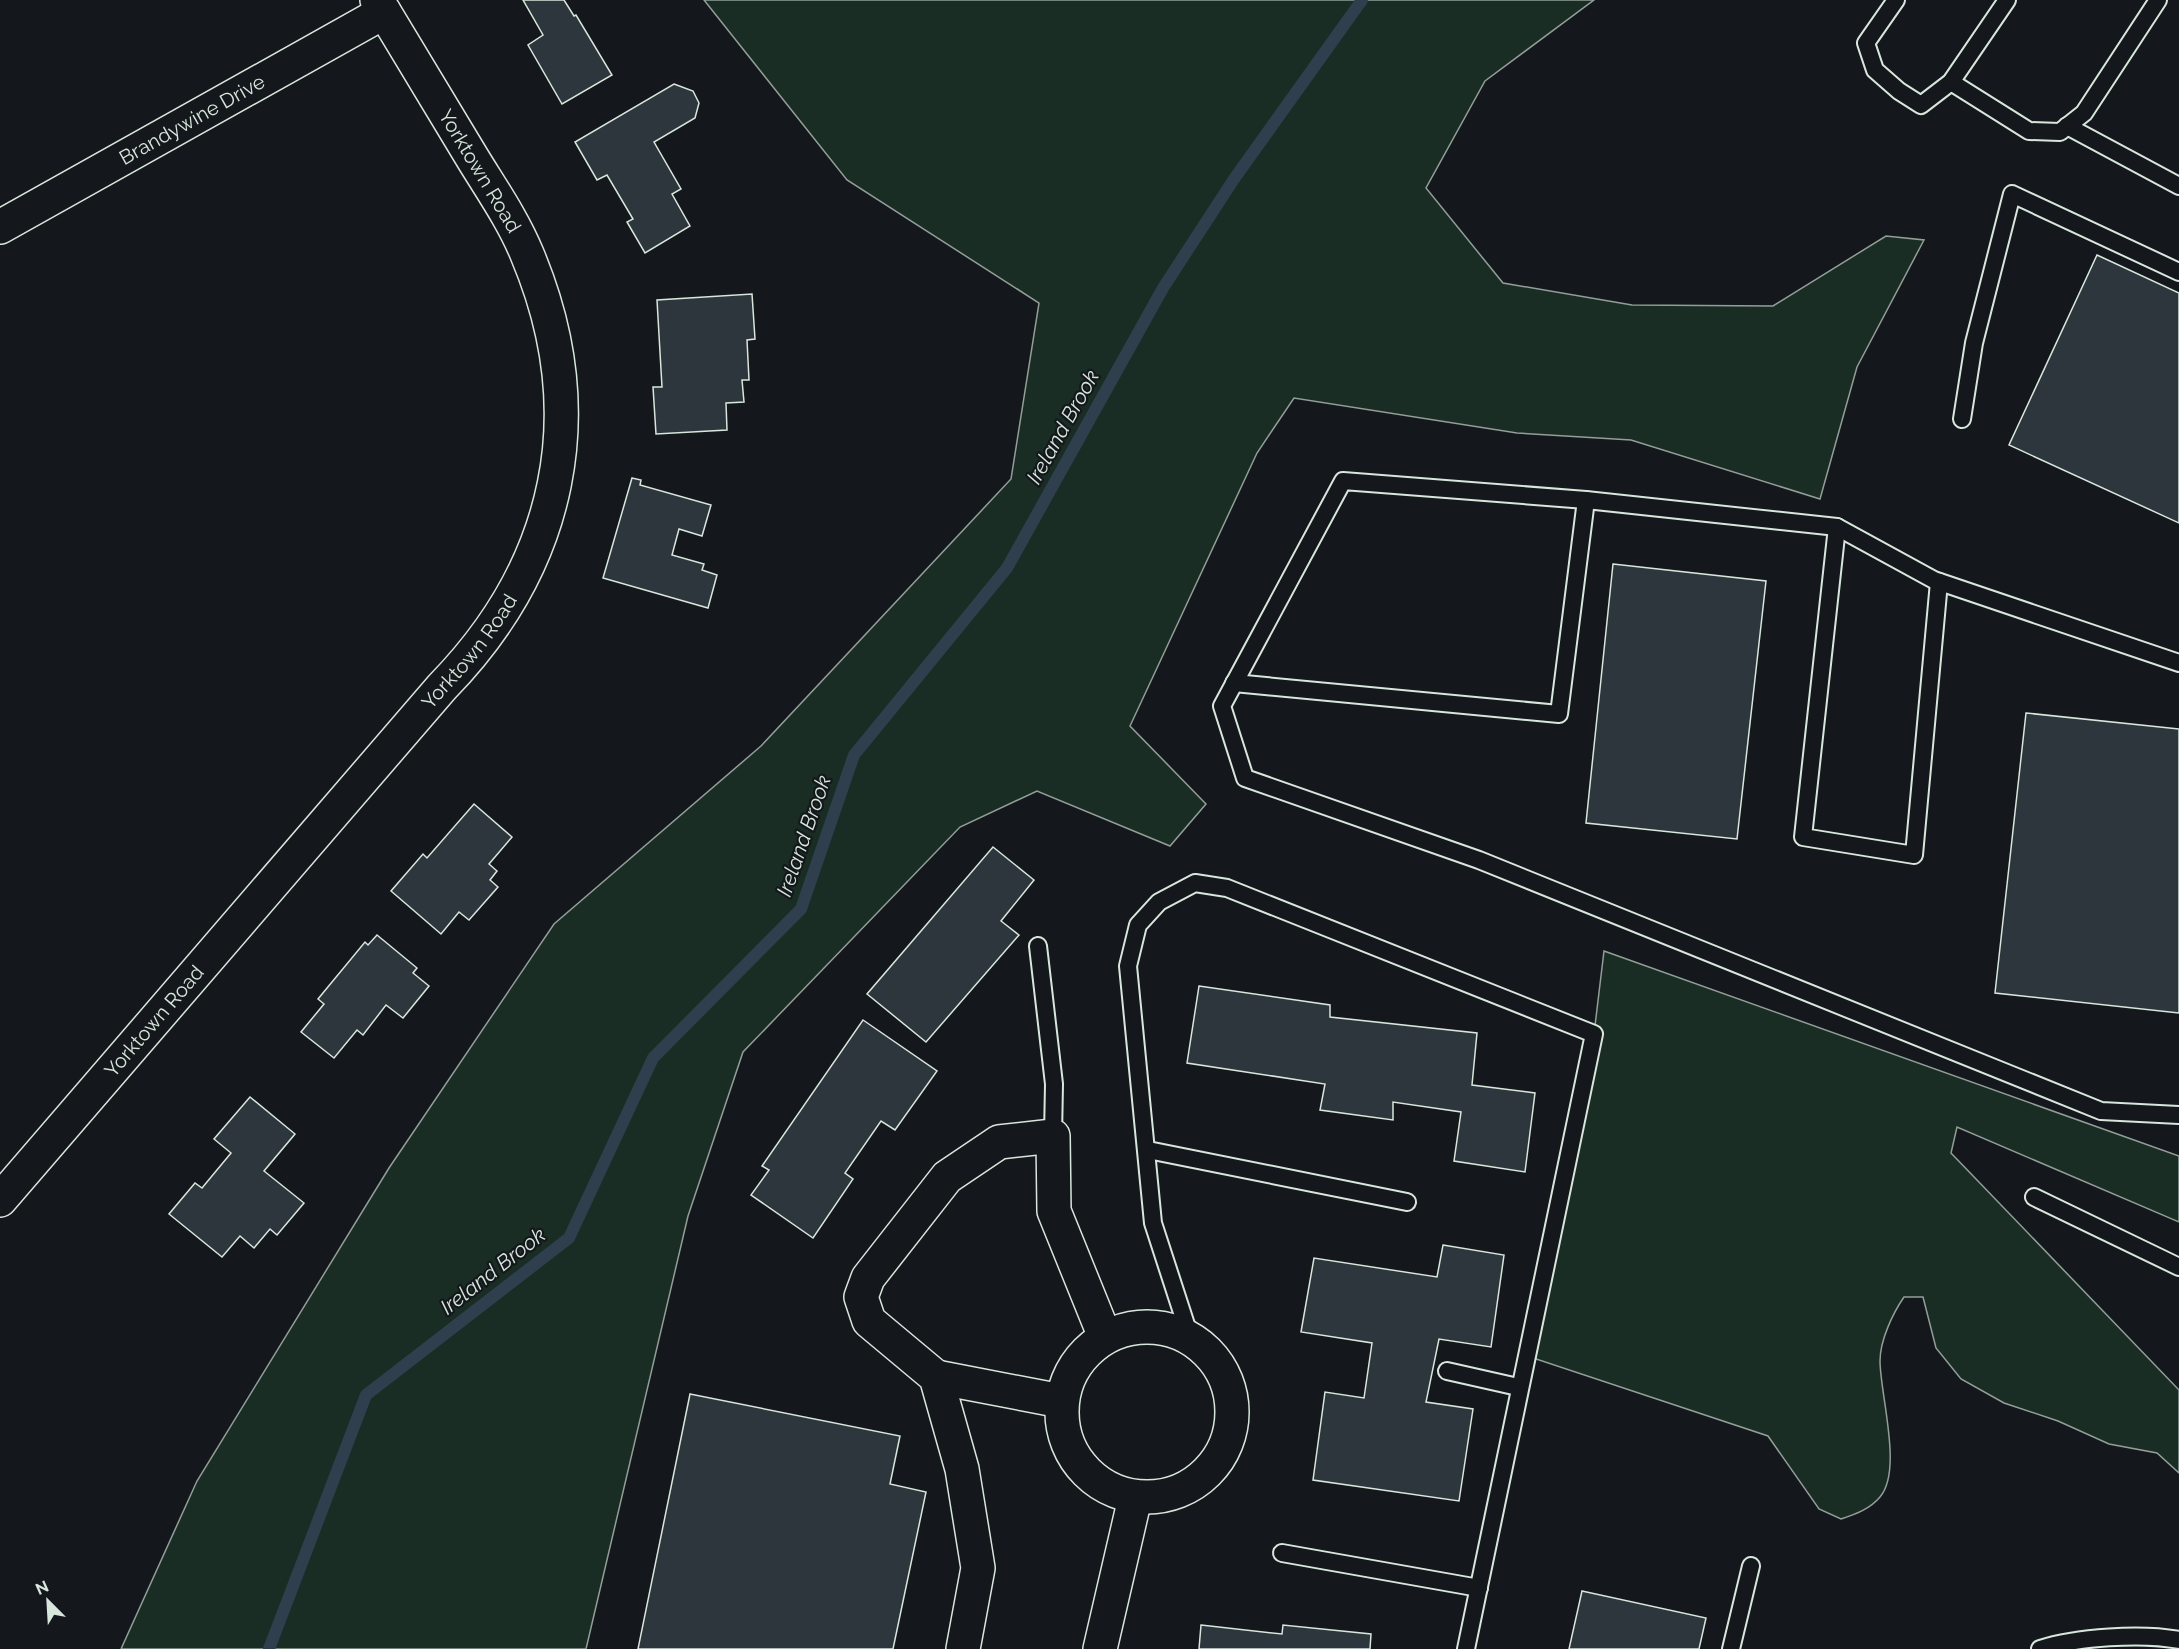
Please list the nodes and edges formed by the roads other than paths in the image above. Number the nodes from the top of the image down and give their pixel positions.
1 (1896, 0) edge
2 (2007, 0) edge
3 (2158, 0) edge
4 (380, 6) edge
5 (1951, 82) junction
6 (2067, 126) junction
7 (2179, 186) edge
8 (0, 227) edge
9 (2179, 272) edge
10 (1962, 419) dead end
11 (1586, 500) junction
12 (1837, 527) junction
13 (1939, 582) junction
14 (2179, 663) edge
15 (1234, 683) junction
16 (1038, 946) dead end
17 (2179, 1115) edge
18 (1053, 1136) junction
19 (1148, 1150) junction
20 (2, 1193) edge
21 (2034, 1197) dead end
22 (1407, 1202) dead end
23 (2179, 1267) edge
24 (1105, 1337) junction
25 (1190, 1337) junction
26 (1447, 1371) dead end
27 (936, 1377) junction
28 (1518, 1387) junction
29 (1061, 1401) junction
30 (1135, 1498) junction
31 (1282, 1553) dead end
32 (1751, 1566) dead end
33 (1479, 1588) junction
34 (2179, 1640) edge
35 (2113, 1643) edge
36 (963, 1649) edge
37 (1100, 1649) edge
38 (1466, 1649) edge
39 (1731, 1649) edge
40 (2040, 1649) edge

1 - 5 lane
2 - 5 lane
3 - 6 lane
4 - 8 street, Brandywine Drive
4 - 20 street, Yorktown Road
5 - 6 lane
6 - 7 lane
9 - 10 lane
11 - 12 lane
11 - 15 lane
11 - 15 lane
12 - 13 lane
12 - 13 lane
13 - 14 lane
15 - 17 lane
16 - 18 lane
18 - 24 street
18 - 27 street
19 - 22 lane
19 - 25 lane
19 - 28 lane
21 - 23 lane
24 - 25 street
24 - 29 street
25 - 30 street
26 - 28 lane
27 - 29 street
27 - 36 street
28 - 33 lane
29 - 30 street
30 - 37 street
31 - 33 lane
32 - 39 lane
33 - 38 lane
34 - 35 lane
35 - 40 lane

